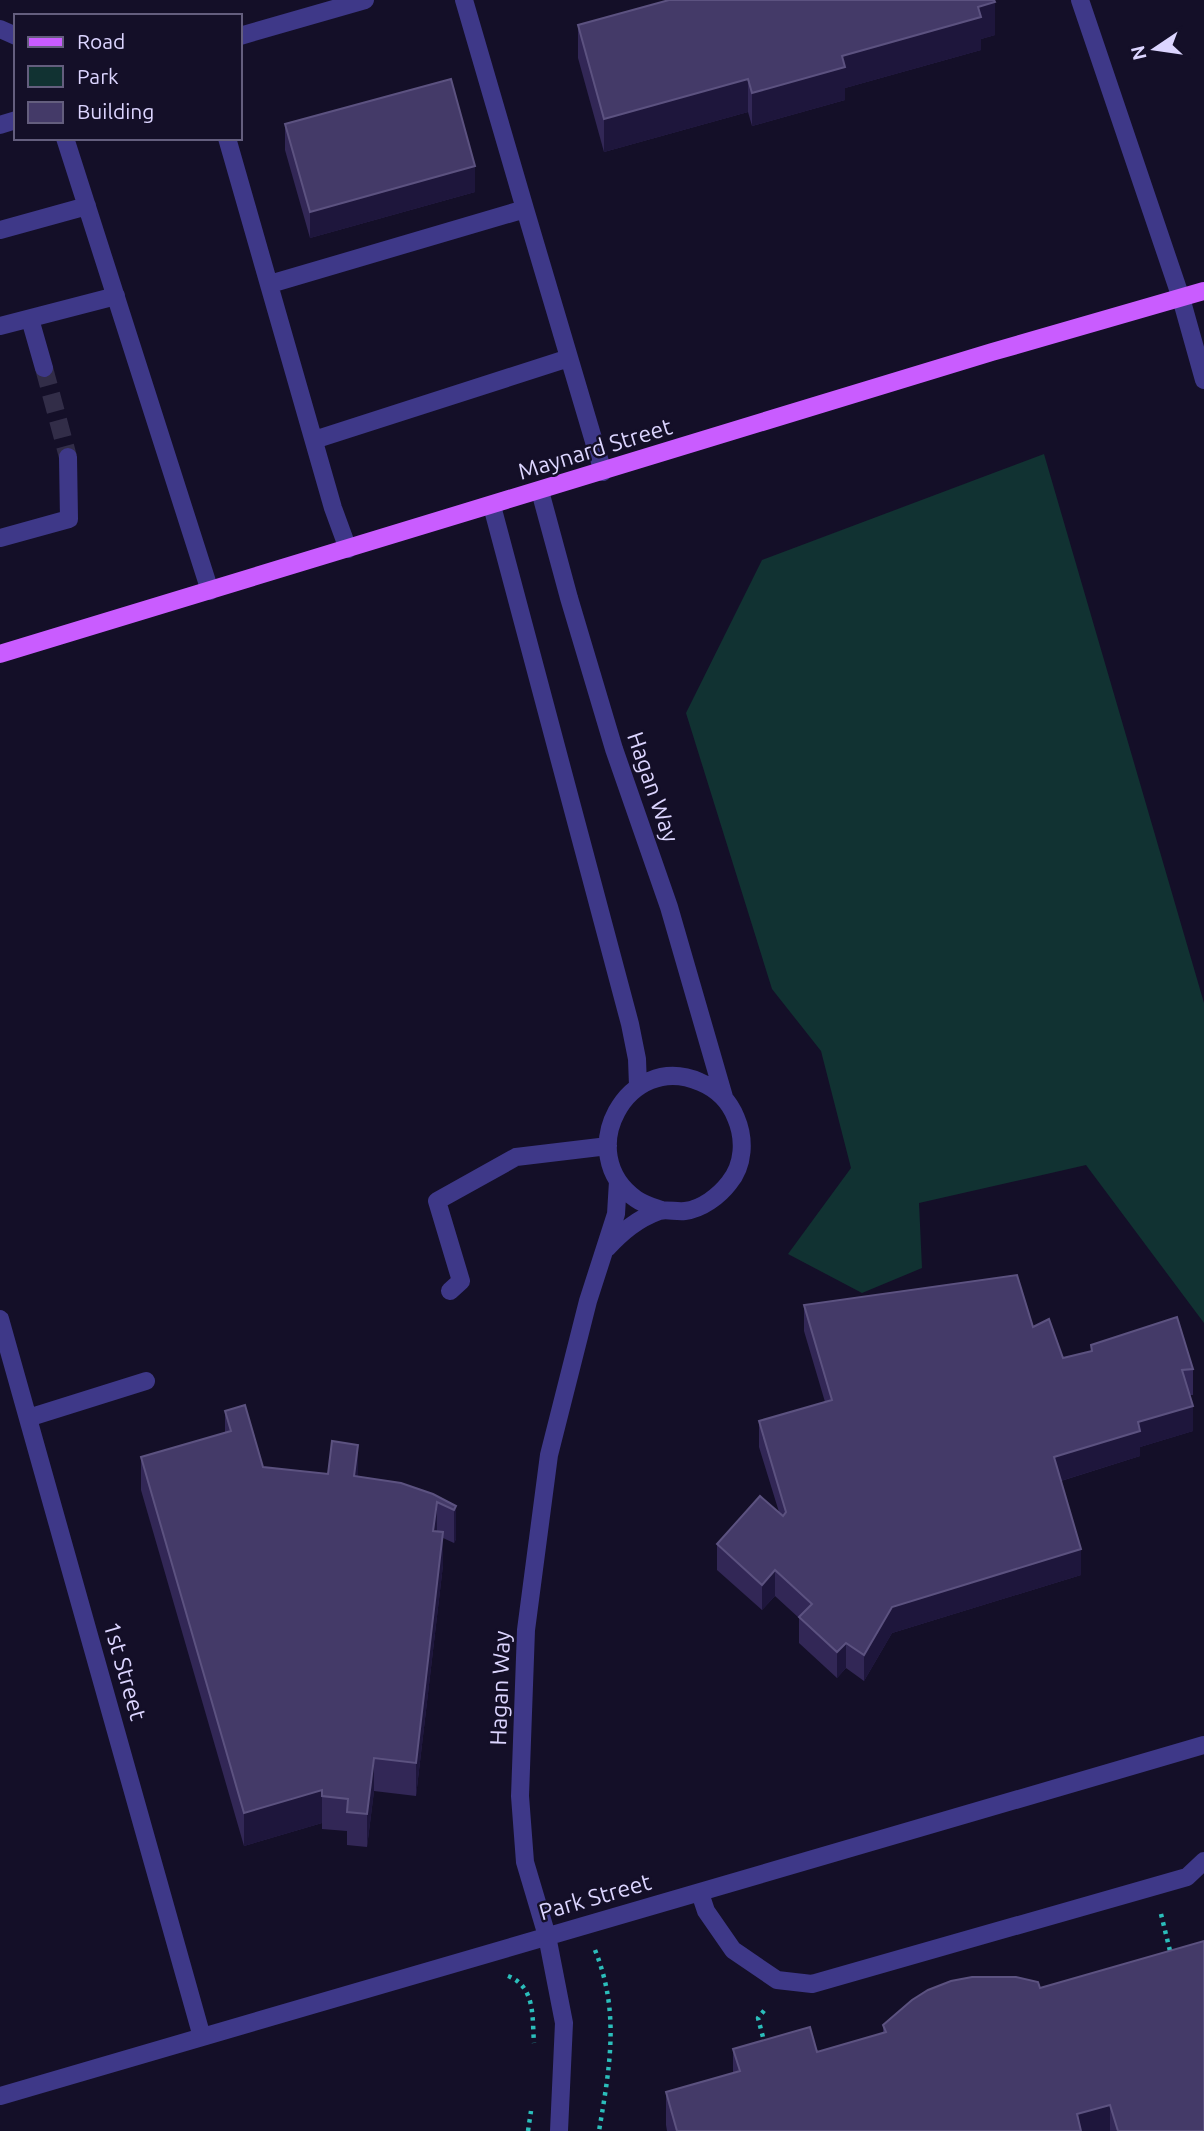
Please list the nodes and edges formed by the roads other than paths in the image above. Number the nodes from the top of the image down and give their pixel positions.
1 (365, 0) edge
2 (464, 0) edge
3 (1080, 0) edge
4 (242, 35) edge
5 (66, 140) edge
6 (228, 140) edge
7 (87, 206) junction
8 (525, 209) junction
9 (0, 230) edge
10 (270, 284) junction
11 (1204, 291) edge
12 (116, 296) junction
13 (1181, 298) junction
14 (30, 318) junction
15 (0, 326) edge
16 (569, 358) junction
17 (44, 368) tunnel mouth
18 (1204, 380) edge
19 (314, 440) junction
20 (68, 457) tunnel mouth
21 (603, 472) junction
22 (540, 491) junction
23 (492, 506) junction
24 (0, 538) edge
25 (348, 549) junction
26 (211, 591) junction
27 (0, 654) edge
28 (638, 1086) junction
29 (724, 1097) junction
30 (608, 1146) junction
31 (618, 1181) junction
32 (661, 1210) junction
33 (605, 1250) junction
34 (450, 1290) dead end
35 (0, 1318) edge
36 (146, 1381) dead end
37 (28, 1418) junction
38 (1204, 1745) edge
39 (1204, 1861) edge
40 (700, 1893) junction
41 (547, 1936) junction
42 (202, 2037) junction
43 (0, 2096) edge
44 (559, 2131) edge

1 - 4 street
2 - 8 street
3 - 13 street
5 - 7 street
6 - 10 street
7 - 9 street
7 - 12 street
8 - 10 street
8 - 16 street
10 - 19 street
11 - 13 main road, Maynard Street
12 - 14 street
12 - 26 street
13 - 18 street
13 - 21 main road, Maynard Street
14 - 15 street
14 - 17 street
16 - 19 street
16 - 21 street
19 - 25 street
20 - 24 street
21 - 22 main road, Maynard Street
22 - 23 main road, Maynard Street
22 - 29 street, Hagan Way
23 - 25 main road, Maynard Street
23 - 28 street
25 - 26 main road, Maynard Street
26 - 27 main road, Maynard Street
28 - 29 street
28 - 30 street, Hagan Way
29 - 32 street, Hagan Way
30 - 31 street, Hagan Way
30 - 34 street
31 - 32 street
31 - 33 street, Hagan Way
32 - 33 street, Hagan Way
33 - 41 street, Hagan Way
35 - 37 street, 1st Street
36 - 37 street
37 - 42 street, 1st Street
38 - 40 street, Park Street
39 - 40 street
40 - 41 street, Park Street
41 - 42 street, Park Street
41 - 44 street, Hagan Way
42 - 43 street, Park Street

